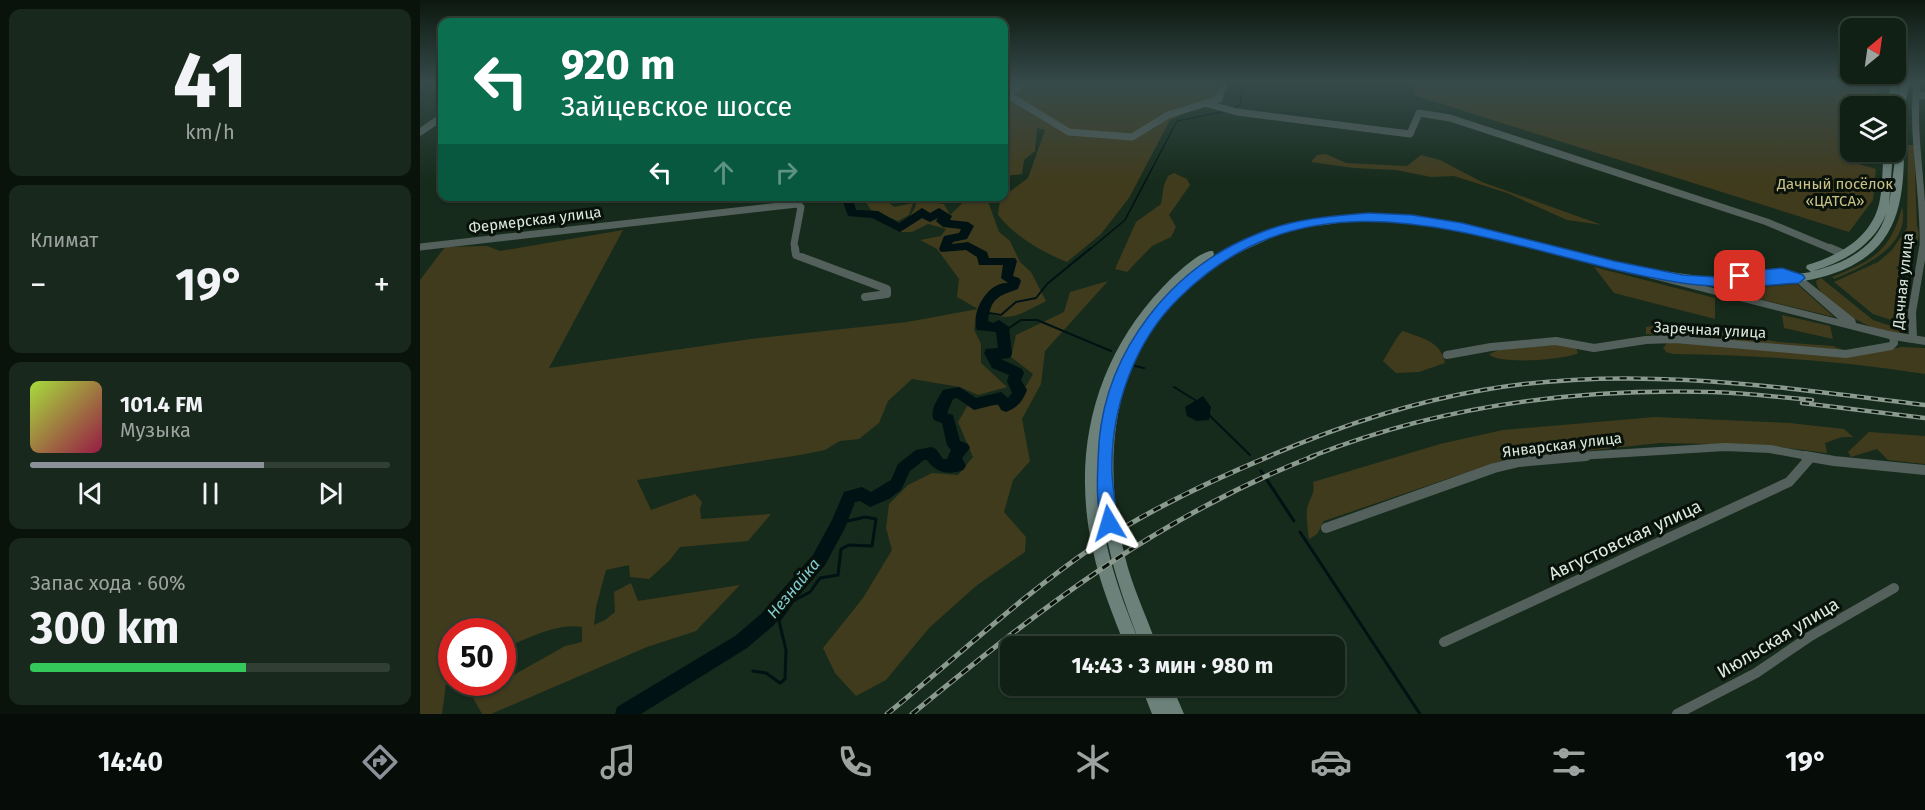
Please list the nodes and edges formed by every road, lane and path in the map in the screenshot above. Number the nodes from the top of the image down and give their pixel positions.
1 (1042, 115) edge
2 (1167, 115) edge
3 (1263, 115) edge
4 (1418, 115) edge
5 (1432, 115) edge
6 (1900, 115) edge
7 (1921, 115) edge
8 (438, 120) edge
9 (420, 132) edge
10 (1887, 162) edge
11 (420, 247) edge
12 (1844, 254) junction
13 (1614, 266) junction
14 (1782, 272) junction
15 (1811, 272) junction
16 (1799, 278) junction
17 (865, 297) dead end
18 (1820, 299) junction
19 (1893, 336) junction
20 (1913, 339) junction
21 (1925, 341) edge
22 (1447, 355) dead end
23 (1811, 457) junction
24 (1925, 470) edge
25 (1326, 528) dead end
26 (1894, 588) dead end
27 (1138, 636) edge
28 (1140, 636) edge
29 (1444, 642) dead end
30 (1153, 696) edge
31 (1168, 696) edge
32 (1160, 714) edge
33 (1176, 714) edge
34 (1677, 714) edge

1 - 2 street
3 - 4 street
5 - 12 street
6 - 15 main road
7 - 20 street, Дачная улица
8 - 9 street
10 - 12 main road
11 - 17 street, Фермерская улица
12 - 15 main road
13 - 16 main road
13 - 19 street
13 - 28 main road
14 - 15 main road
14 - 16 street
14 - 27 main road
15 - 16 main road
15 - 18 street
16 - 18 street, Дачная улица
18 - 19 street, Дачная улица
19 - 20 street, Дачная улица
19 - 22 street, Заречная улица
20 - 21 street, Дачная улица
23 - 24 street, Январская улица
23 - 25 street, Январская улица
23 - 29 street, Августовская улица
26 - 34 street, Июльская улица
30 - 32 main road
31 - 33 main road

